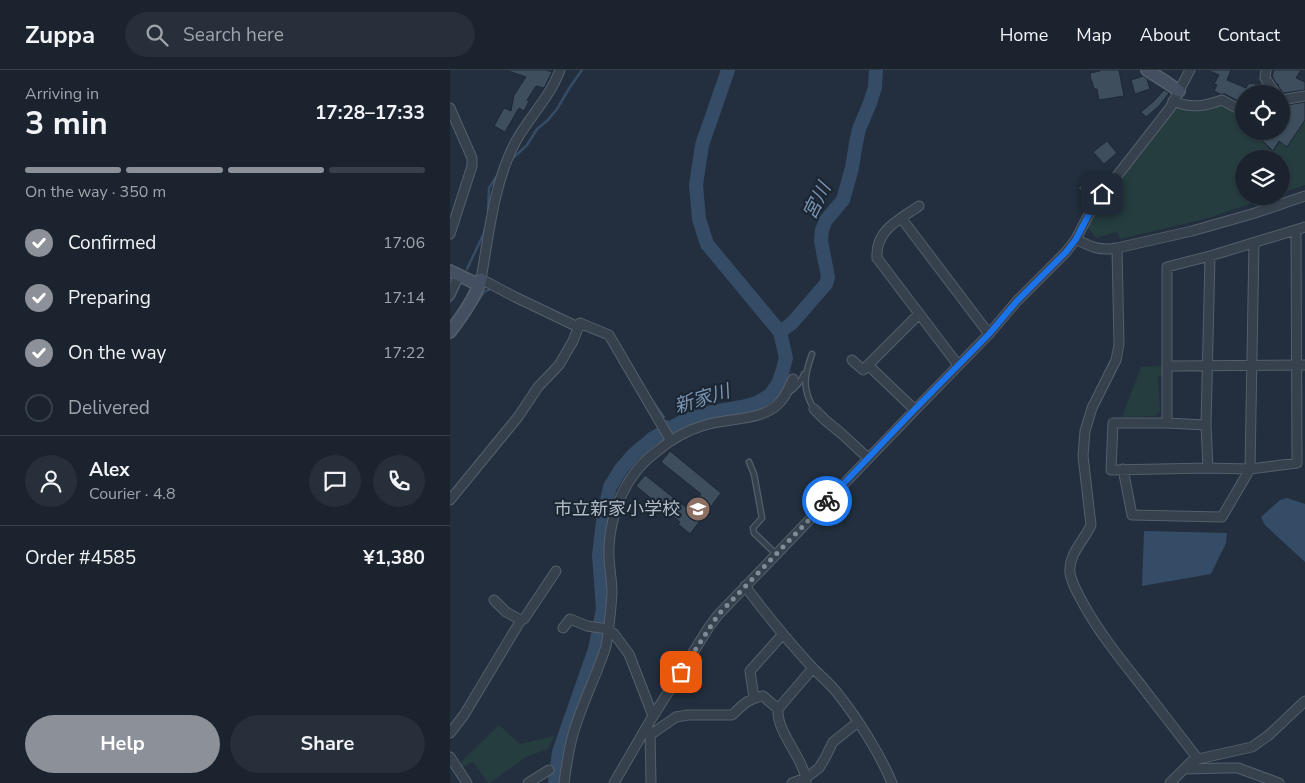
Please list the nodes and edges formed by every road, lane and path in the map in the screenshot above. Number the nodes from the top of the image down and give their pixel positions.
1 (560, 70) edge
2 (1146, 70) edge
3 (1190, 70) edge
4 (1266, 70) edge
5 (1270, 85) edge
6 (1176, 96) junction
7 (1305, 96) edge
8 (1290, 98) edge
9 (1235, 107) edge
10 (450, 108) edge
11 (1305, 196) edge
12 (919, 206) dead end
13 (902, 218) junction
14 (1301, 228) edge
15 (450, 234) edge
16 (1076, 239) junction
17 (1254, 243) junction
18 (1117, 248) junction
19 (1210, 256) junction
20 (454, 273) edge
21 (480, 282) junction
22 (450, 295) edge
23 (920, 314) junction
24 (456, 324) edge
25 (578, 326) junction
26 (989, 334) junction
27 (812, 354) dead end
28 (852, 360) dead end
29 (868, 365) junction
30 (1208, 365) junction
31 (1252, 365) junction
32 (1301, 365) edge
33 (958, 366) junction
34 (1167, 366) junction
35 (805, 371) junction
36 (793, 379) dead end
37 (785, 395) junction
38 (814, 410) joint
39 (914, 410) junction
40 (1167, 423) junction
41 (1206, 426) junction
42 (671, 441) junction
43 (868, 458) junction
44 (750, 462) dead end
45 (1208, 468) junction
46 (1123, 469) junction
47 (1250, 469) junction
48 (450, 500) edge
49 (776, 554) junction
50 (556, 571) dead end
51 (745, 586) junction
52 (494, 600) dead end
53 (522, 620) junction
54 (564, 628) dead end
55 (608, 629) junction
56 (783, 634) junction
57 (813, 668) junction
58 (754, 698) junction
59 (1305, 701) edge
60 (778, 709) junction
61 (652, 718) junction
62 (858, 722) junction
63 (450, 733) edge
64 (650, 735) junction
65 (450, 758) edge
66 (1198, 759) junction
67 (1184, 769) junction
68 (549, 770) dead end
69 (806, 781) edge
70 (467, 783) edge
71 (528, 783) edge
72 (564, 783) edge
73 (614, 783) edge
74 (651, 783) edge
75 (792, 783) edge
76 (892, 783) edge
77 (1170, 783) edge
78 (1279, 783) edge

1 - 21 street
2 - 6 street
3 - 6 street
4 - 5 street
6 - 9 street
6 - 16 street
7 - 8 street
10 - 15 street
11 - 18 street
12 - 13 street
13 - 23 street
13 - 26 street
14 - 17 street
14 - 32 street
16 - 18 street
16 - 26 street
17 - 19 street
17 - 31 street
18 - 66 street
19 - 30 street
19 - 34 street
20 - 21 street
20 - 22 street
21 - 24 street
21 - 25 street
23 - 29 street
23 - 33 street
25 - 42 street
25 - 48 street
26 - 33 street
27 - 35 lane
28 - 29 street
29 - 39 street
30 - 31 street
30 - 34 street
30 - 41 street
31 - 32 street
31 - 47 street
32 - 47 street
33 - 39 street
34 - 40 street
35 - 37 lane
35 - 38 lane
36 - 37 street
37 - 42 street
38 - 43 street
39 - 43 street
40 - 41 street
40 - 46 street
41 - 45 street
42 - 55 street
43 - 49 street
44 - 49 lane
45 - 46 street
45 - 47 street
46 - 47 street
49 - 51 street
50 - 53 street
51 - 56 street
51 - 61 street
52 - 53 street
53 - 63 street
54 - 55 street
55 - 61 street
55 - 72 street
56 - 57 street
56 - 58 street
57 - 60 street
57 - 62 street
58 - 60 street
58 - 64 street
59 - 66 street
60 - 69 street
61 - 64 street
61 - 73 street
62 - 69 street
62 - 76 street
64 - 74 street
65 - 70 street
66 - 67 street
67 - 77 street
67 - 78 street
68 - 71 street
69 - 75 street

